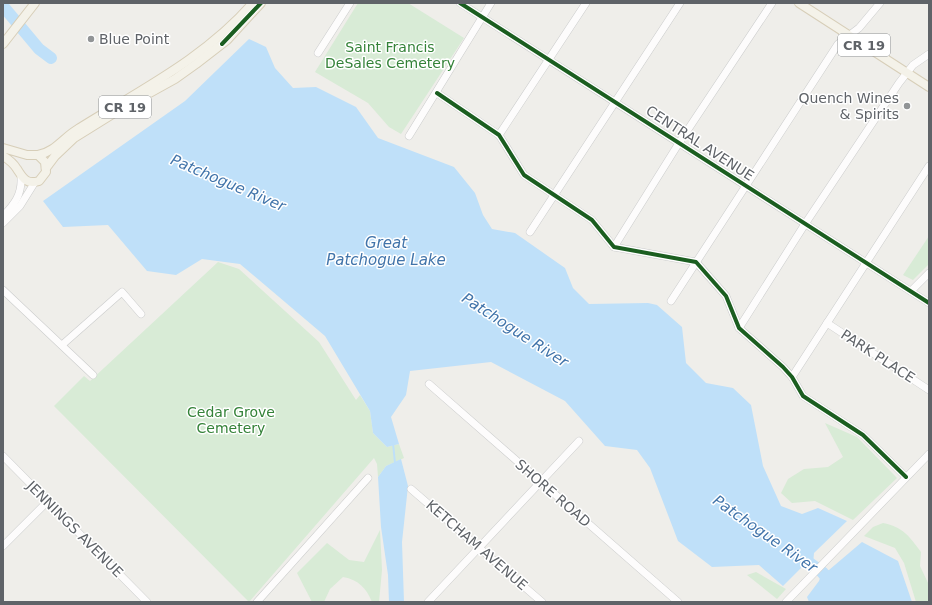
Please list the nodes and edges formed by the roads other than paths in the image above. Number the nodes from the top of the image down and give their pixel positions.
1 (35, 3) edge
2 (253, 3) edge
3 (261, 3) edge
4 (350, 3) edge
5 (460, 3) edge
6 (492, 3) edge
7 (586, 3) edge
8 (680, 3) edge
9 (772, 3) edge
10 (798, 3) edge
11 (880, 3) edge
12 (482, 18) junction
13 (849, 35) junction
14 (3, 44) edge
15 (318, 53) dead end
16 (929, 54) edge
17 (549, 59) junction
18 (906, 72) junction
19 (929, 87) edge
20 (437, 93) junction
21 (614, 101) junction
22 (499, 135) junction
23 (409, 136) dead end
24 (679, 143) junction
25 (3, 148) edge
26 (27, 155) junction
27 (38, 155) junction
28 (3, 156) edge
29 (929, 166) edge
30 (46, 168) junction
31 (19, 173) junction
32 (35, 182) junction
33 (746, 186) junction
34 (552, 195) junction
35 (3, 216) edge
36 (3, 223) edge
37 (805, 224) junction
38 (530, 232) dead end
39 (614, 247) junction
40 (696, 262) junction
41 (866, 262) junction
42 (929, 273) edge
43 (3, 290) edge
44 (911, 291) junction
45 (671, 301) dead end
46 (929, 303) edge
47 (141, 314) dead end
48 (827, 323) junction
49 (739, 328) junction
50 (62, 345) junction
51 (93, 375) dead end
52 (792, 377) junction
53 (429, 384) dead end
54 (929, 390) edge
55 (579, 441) dead end
56 (929, 454) edge
57 (3, 456) edge
58 (906, 477) junction
59 (368, 478) dead end
60 (540, 481) junction
61 (412, 489) dead end
62 (48, 501) junction
63 (3, 546) edge
64 (479, 546) junction
65 (147, 602) edge
66 (258, 602) edge
67 (428, 602) edge
68 (542, 602) edge
69 (678, 602) edge
70 (786, 602) edge

1 - 14 main road
2 - 27 main road, CR 19
3 - 30 main road, CR 19
4 - 15 street
5 - 12 street, CENTRAL AVENUE
6 - 12 street
7 - 17 street
8 - 21 street
9 - 24 street
10 - 13 main road, CR 19
11 - 13 street
12 - 17 street, CENTRAL AVENUE
12 - 20 street
13 - 18 main road, CR 19
13 - 33 street
16 - 18 street
17 - 21 street, CENTRAL AVENUE
17 - 22 street
18 - 19 main road, CR 19
18 - 37 street
20 - 22 street
20 - 23 street
21 - 24 street, CENTRAL AVENUE
21 - 34 street
22 - 34 street
24 - 33 street, CENTRAL AVENUE
24 - 39 street
25 - 26 main road, CR 19
26 - 27 main road, CR 19
26 - 31 main road
27 - 30 main road
28 - 31 main road
29 - 41 street
30 - 32 main road, CR 19
31 - 32 main road
31 - 35 street
32 - 36 street
33 - 37 street, CENTRAL AVENUE
33 - 40 street
34 - 38 street
34 - 39 street
37 - 41 street, CENTRAL AVENUE
37 - 49 street
39 - 40 street
40 - 45 street
40 - 49 street
41 - 44 street, CENTRAL AVENUE
41 - 48 street
42 - 44 street
43 - 50 street
44 - 46 street, CENTRAL AVENUE
47 - 50 street
48 - 52 street
48 - 54 street, PARK PLACE
49 - 52 street
50 - 51 street
52 - 58 street
53 - 60 street, SHORE ROAD
55 - 60 street
56 - 58 street
57 - 62 street, JENNINGS AVENUE
58 - 70 street
59 - 66 street
60 - 64 street
60 - 69 street, SHORE ROAD
61 - 64 street, KETCHAM AVENUE
62 - 63 street
62 - 65 street, JENNINGS AVENUE
64 - 67 street
64 - 68 street, KETCHAM AVENUE

